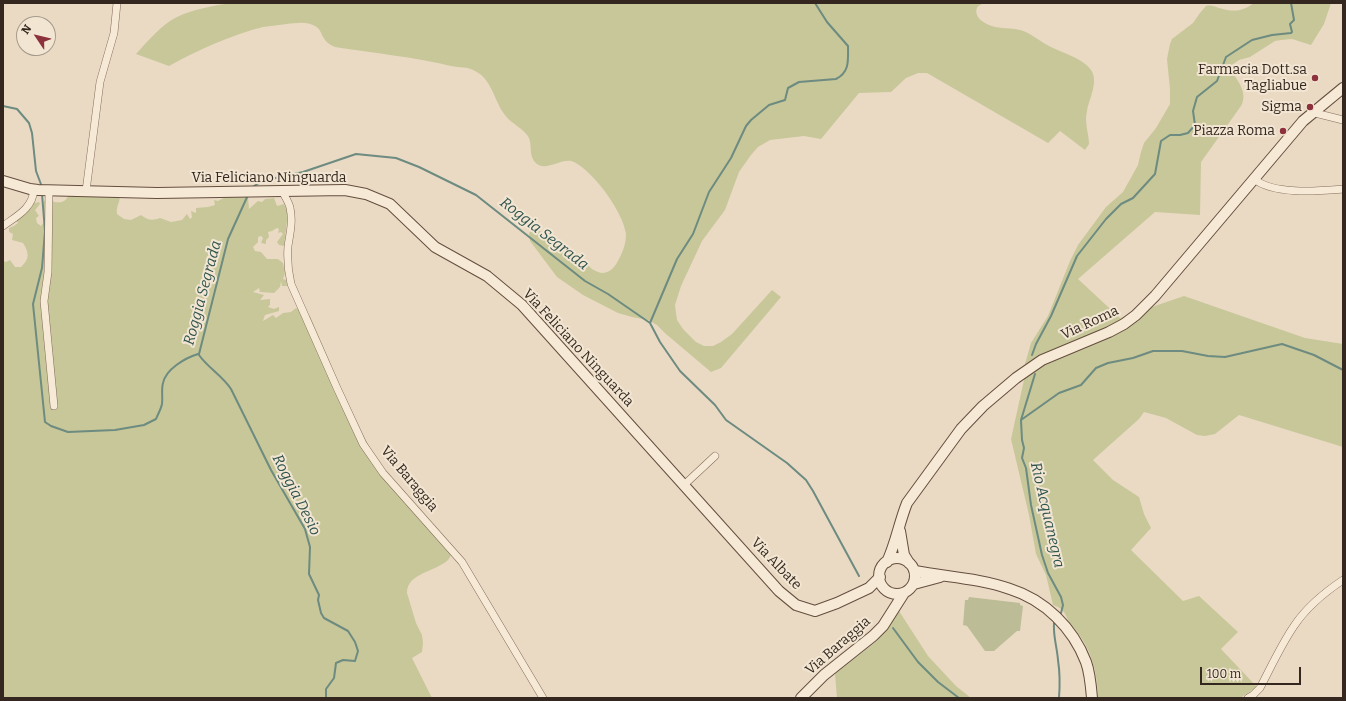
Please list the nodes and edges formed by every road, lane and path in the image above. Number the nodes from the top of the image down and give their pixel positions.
1 (116, 3) edge
2 (1343, 88) edge
3 (1313, 111) junction
4 (1343, 120) edge
5 (1254, 179) junction
6 (3, 181) edge
7 (1343, 189) edge
8 (42, 190) junction
9 (86, 191) junction
10 (282, 191) junction
11 (3, 226) edge
12 (54, 406) dead end
13 (716, 456) dead end
14 (684, 485) junction
15 (900, 525) junction
16 (887, 562) junction
17 (909, 563) junction
18 (914, 571) junction
19 (944, 576) junction
20 (880, 577) junction
21 (1343, 580) edge
22 (914, 584) junction
23 (869, 588) junction
24 (886, 589) junction
25 (904, 592) junction
26 (891, 613) junction
27 (543, 698) edge
28 (801, 698) edge
29 (1092, 698) edge
30 (1248, 698) edge

1 - 9 street
2 - 3 street, Via Roma
3 - 4 street
3 - 5 street, Via Roma
5 - 7 street
5 - 15 street, Via Roma
6 - 8 street, Via Feliciano Ninguarda
8 - 9 street, Via Feliciano Ninguarda
8 - 11 street
8 - 12 street
9 - 10 street, Via Feliciano Ninguarda
10 - 14 street, Via Feliciano Ninguarda
10 - 27 street, Via Baraggia
13 - 14 street
14 - 23 street, Via Albate
15 - 16 street, Via Roma
15 - 17 street, Via Roma
16 - 17 street
16 - 20 street
17 - 18 street
18 - 19 street
18 - 22 street
19 - 22 street
19 - 29 street
20 - 23 street, Via Albate
20 - 24 street
21 - 30 street
22 - 25 street
23 - 24 street, Via Albate
24 - 25 street
24 - 26 street
25 - 26 street, Via Baraggia
26 - 28 street, Via Baraggia

